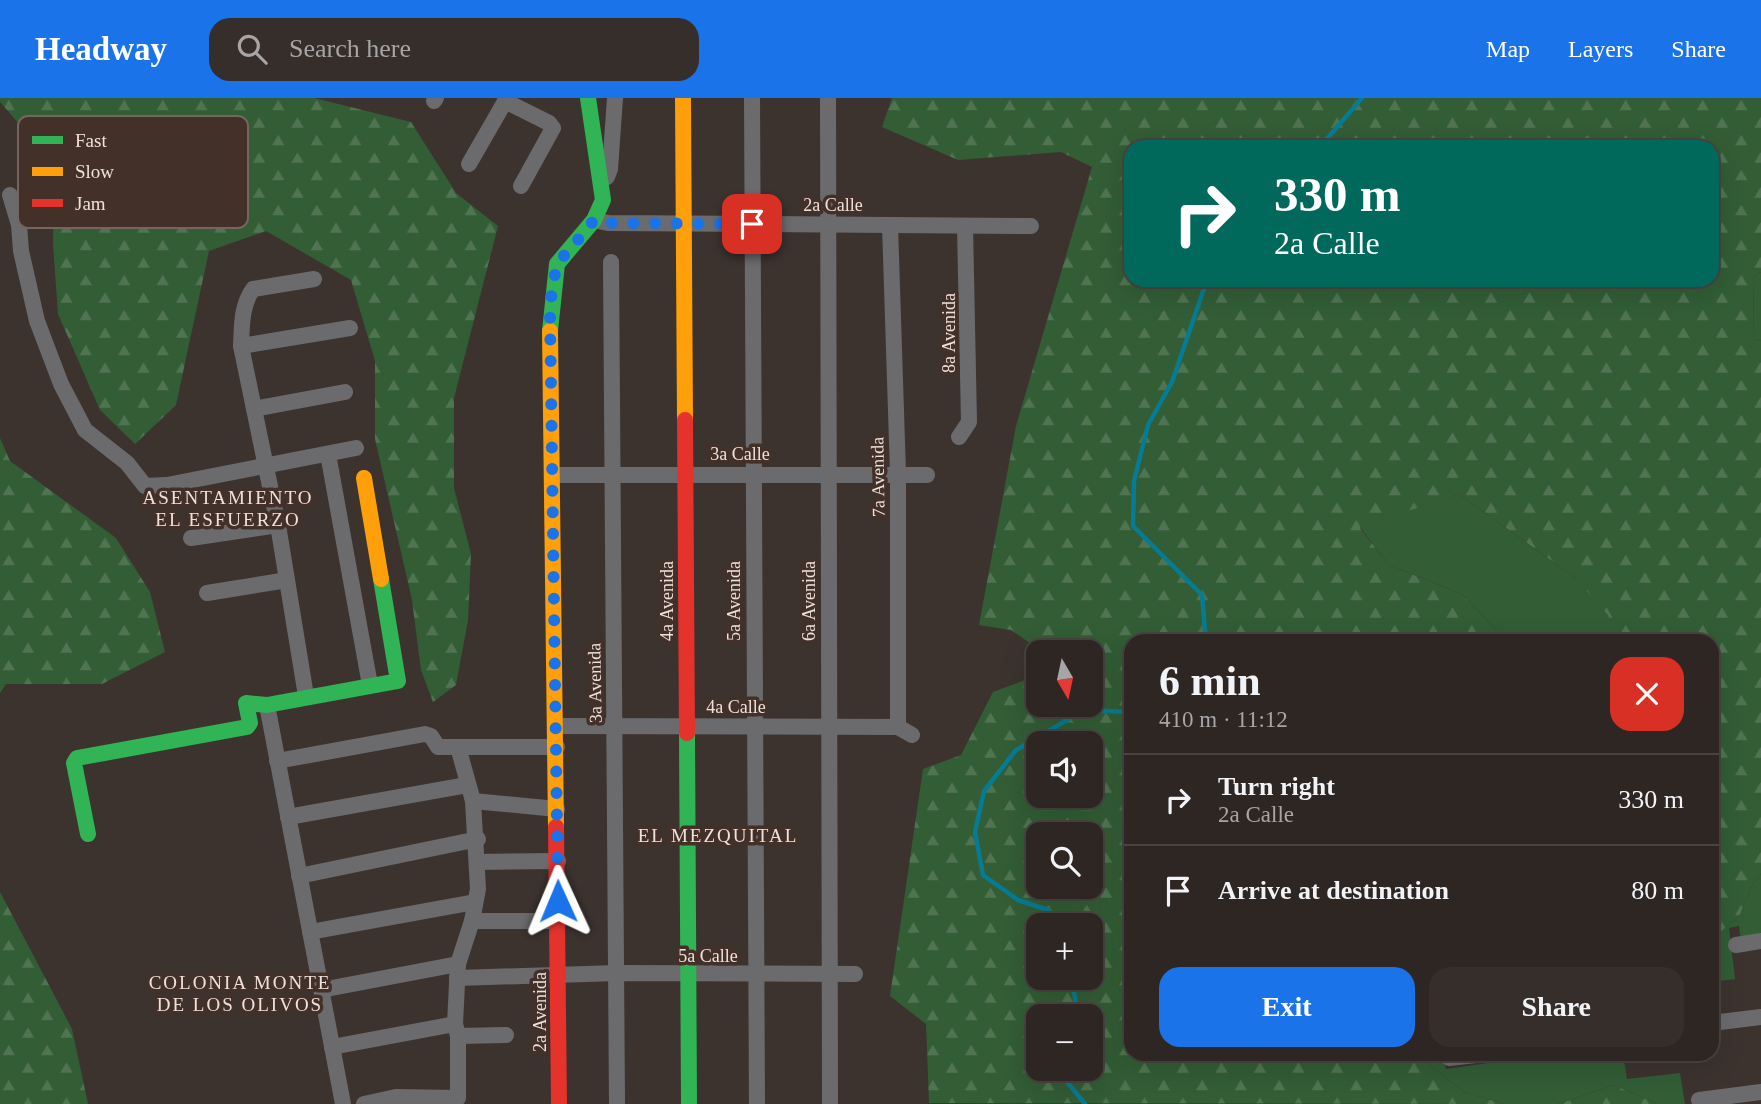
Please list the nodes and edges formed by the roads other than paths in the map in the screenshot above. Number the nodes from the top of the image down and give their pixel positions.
1 (588, 98) edge
2 (615, 98) edge
3 (683, 98) edge
4 (752, 98) edge
5 (828, 98) edge
6 (506, 99) edge
7 (469, 164) dead end
8 (601, 180) junction
9 (521, 186) dead end
10 (10, 195) dead end
11 (594, 220) junction
12 (18, 222) edge
13 (684, 224) junction
14 (752, 224) junction
15 (828, 225) junction
16 (890, 225) junction
17 (965, 226) junction
18 (1031, 226) dead end
19 (19, 228) edge
20 (611, 262) dead end
21 (314, 279) dead end
22 (350, 328) dead end
23 (242, 346) junction
24 (345, 392) dead end
25 (254, 409) junction
26 (959, 437) dead end
27 (356, 448) dead end
28 (328, 454) junction
29 (265, 466) junction
30 (686, 473) junction
31 (753, 473) junction
32 (828, 473) junction
33 (898, 473) junction
34 (553, 475) junction
35 (612, 475) junction
36 (927, 475) dead end
37 (364, 478) dead end
38 (278, 525) junction
39 (191, 538) dead end
40 (287, 580) junction
41 (207, 593) dead end
42 (370, 685) junction
43 (306, 696) junction
44 (267, 705) junction
45 (557, 726) junction
46 (615, 726) junction
47 (687, 726) junction
48 (754, 726) junction
49 (829, 726) junction
50 (905, 731) joint
51 (458, 747) junction
52 (557, 747) junction
53 (277, 761) junction
54 (467, 785) junction
55 (473, 801) junction
56 (558, 809) junction
57 (288, 817) junction
58 (88, 834) dead end
59 (478, 839) junction
60 (558, 861) junction
61 (477, 862) junction
62 (299, 876) junction
63 (475, 902) junction
64 (472, 921) junction
65 (559, 921) junction
66 (310, 932) junction
67 (1761, 941) edge
68 (1736, 945) dead end
69 (458, 971) junction
70 (617, 973) junction
71 (855, 974) dead end
72 (689, 975) junction
73 (754, 975) junction
74 (829, 975) junction
75 (560, 976) junction
76 (321, 990) junction
77 (1761, 1017) edge
78 (1719, 1022) edge
79 (456, 1030) junction
80 (506, 1035) dead end
81 (332, 1047) junction
82 (1761, 1092) edge
83 (397, 1100) edge
84 (1699, 1100) dead end
85 (343, 1104) edge
86 (364, 1104) edge
87 (559, 1104) edge
88 (617, 1104) edge
89 (689, 1104) edge
90 (757, 1104) edge
91 (830, 1104) edge

1 - 8 street
2 - 8 street
3 - 13 street, 4a Avenida
4 - 14 street, 5a Avenida
5 - 15 street, 6a Avenida
6 - 7 street
6 - 9 street
8 - 11 street
10 - 12 street
11 - 13 street, 2a Calle
11 - 34 street, 2a Avenida
13 - 14 street, 2a Calle
13 - 30 street, 4a Avenida
14 - 15 street, 2a Calle
14 - 31 street, 5a Avenida
15 - 16 street, 2a Calle
15 - 32 street, 6a Avenida
16 - 17 street, 2a Calle
16 - 33 street, 7a Avenida
17 - 18 street, 2a Calle
17 - 26 street, 8a Avenida
19 - 29 street
20 - 35 street, 3a Avenida
21 - 23 street
22 - 23 street
23 - 25 street
24 - 25 street
25 - 29 street
27 - 28 street
28 - 29 street
28 - 42 street
29 - 38 street
30 - 31 street, 3a Calle
30 - 35 street, 3a Calle
30 - 47 street, 4a Avenida
31 - 32 street, 3a Calle
31 - 48 street, 5a Avenida
32 - 33 street, 3a Calle
32 - 49 street, 6a Avenida
33 - 36 street, 3a Calle
33 - 50 street, 7a Avenida
34 - 35 street, 3a Calle
34 - 45 street, 2a Avenida
35 - 46 street, 3a Avenida
37 - 42 street
38 - 39 street
38 - 40 street
40 - 41 street
40 - 43 street
42 - 43 street
43 - 44 street
44 - 53 street
44 - 58 street
45 - 46 street, 4a Calle
45 - 52 street, 2a Avenida
46 - 47 street, 4a Calle
46 - 70 street, 3a Avenida
47 - 48 street, 4a Calle
47 - 72 street, 4a Avenida
48 - 49 street, 4a Calle
48 - 73 street, 5a Avenida
49 - 50 street, 4a Calle
49 - 74 street, 6a Avenida
51 - 52 street
51 - 53 street
51 - 54 street
52 - 56 street, 2a Avenida
53 - 57 street
54 - 55 street
54 - 57 street
55 - 56 street
55 - 59 street
56 - 60 street, 2a Avenida
57 - 62 street
59 - 61 street
59 - 62 street
60 - 61 street
60 - 65 street, 2a Avenida
61 - 63 street
62 - 66 street
63 - 64 street
63 - 66 street
64 - 65 street
64 - 69 street
65 - 75 street, 2a Avenida
66 - 76 street
67 - 68 street
69 - 75 street, 5a Calle
69 - 76 street, 5a Calle
69 - 79 street
70 - 72 street, 5a Calle
70 - 75 street, 5a Calle
70 - 88 street, 3a Avenida
71 - 74 street, 5a Calle
72 - 73 street, 5a Calle
72 - 89 street, 4a Avenida
73 - 74 street, 5a Calle
73 - 90 street, 5a Avenida
74 - 91 street, 6a Avenida
75 - 87 street, 2a Avenida
76 - 81 street
77 - 78 street
79 - 80 street
79 - 81 street
79 - 83 street
81 - 85 street
82 - 84 street
83 - 86 street

